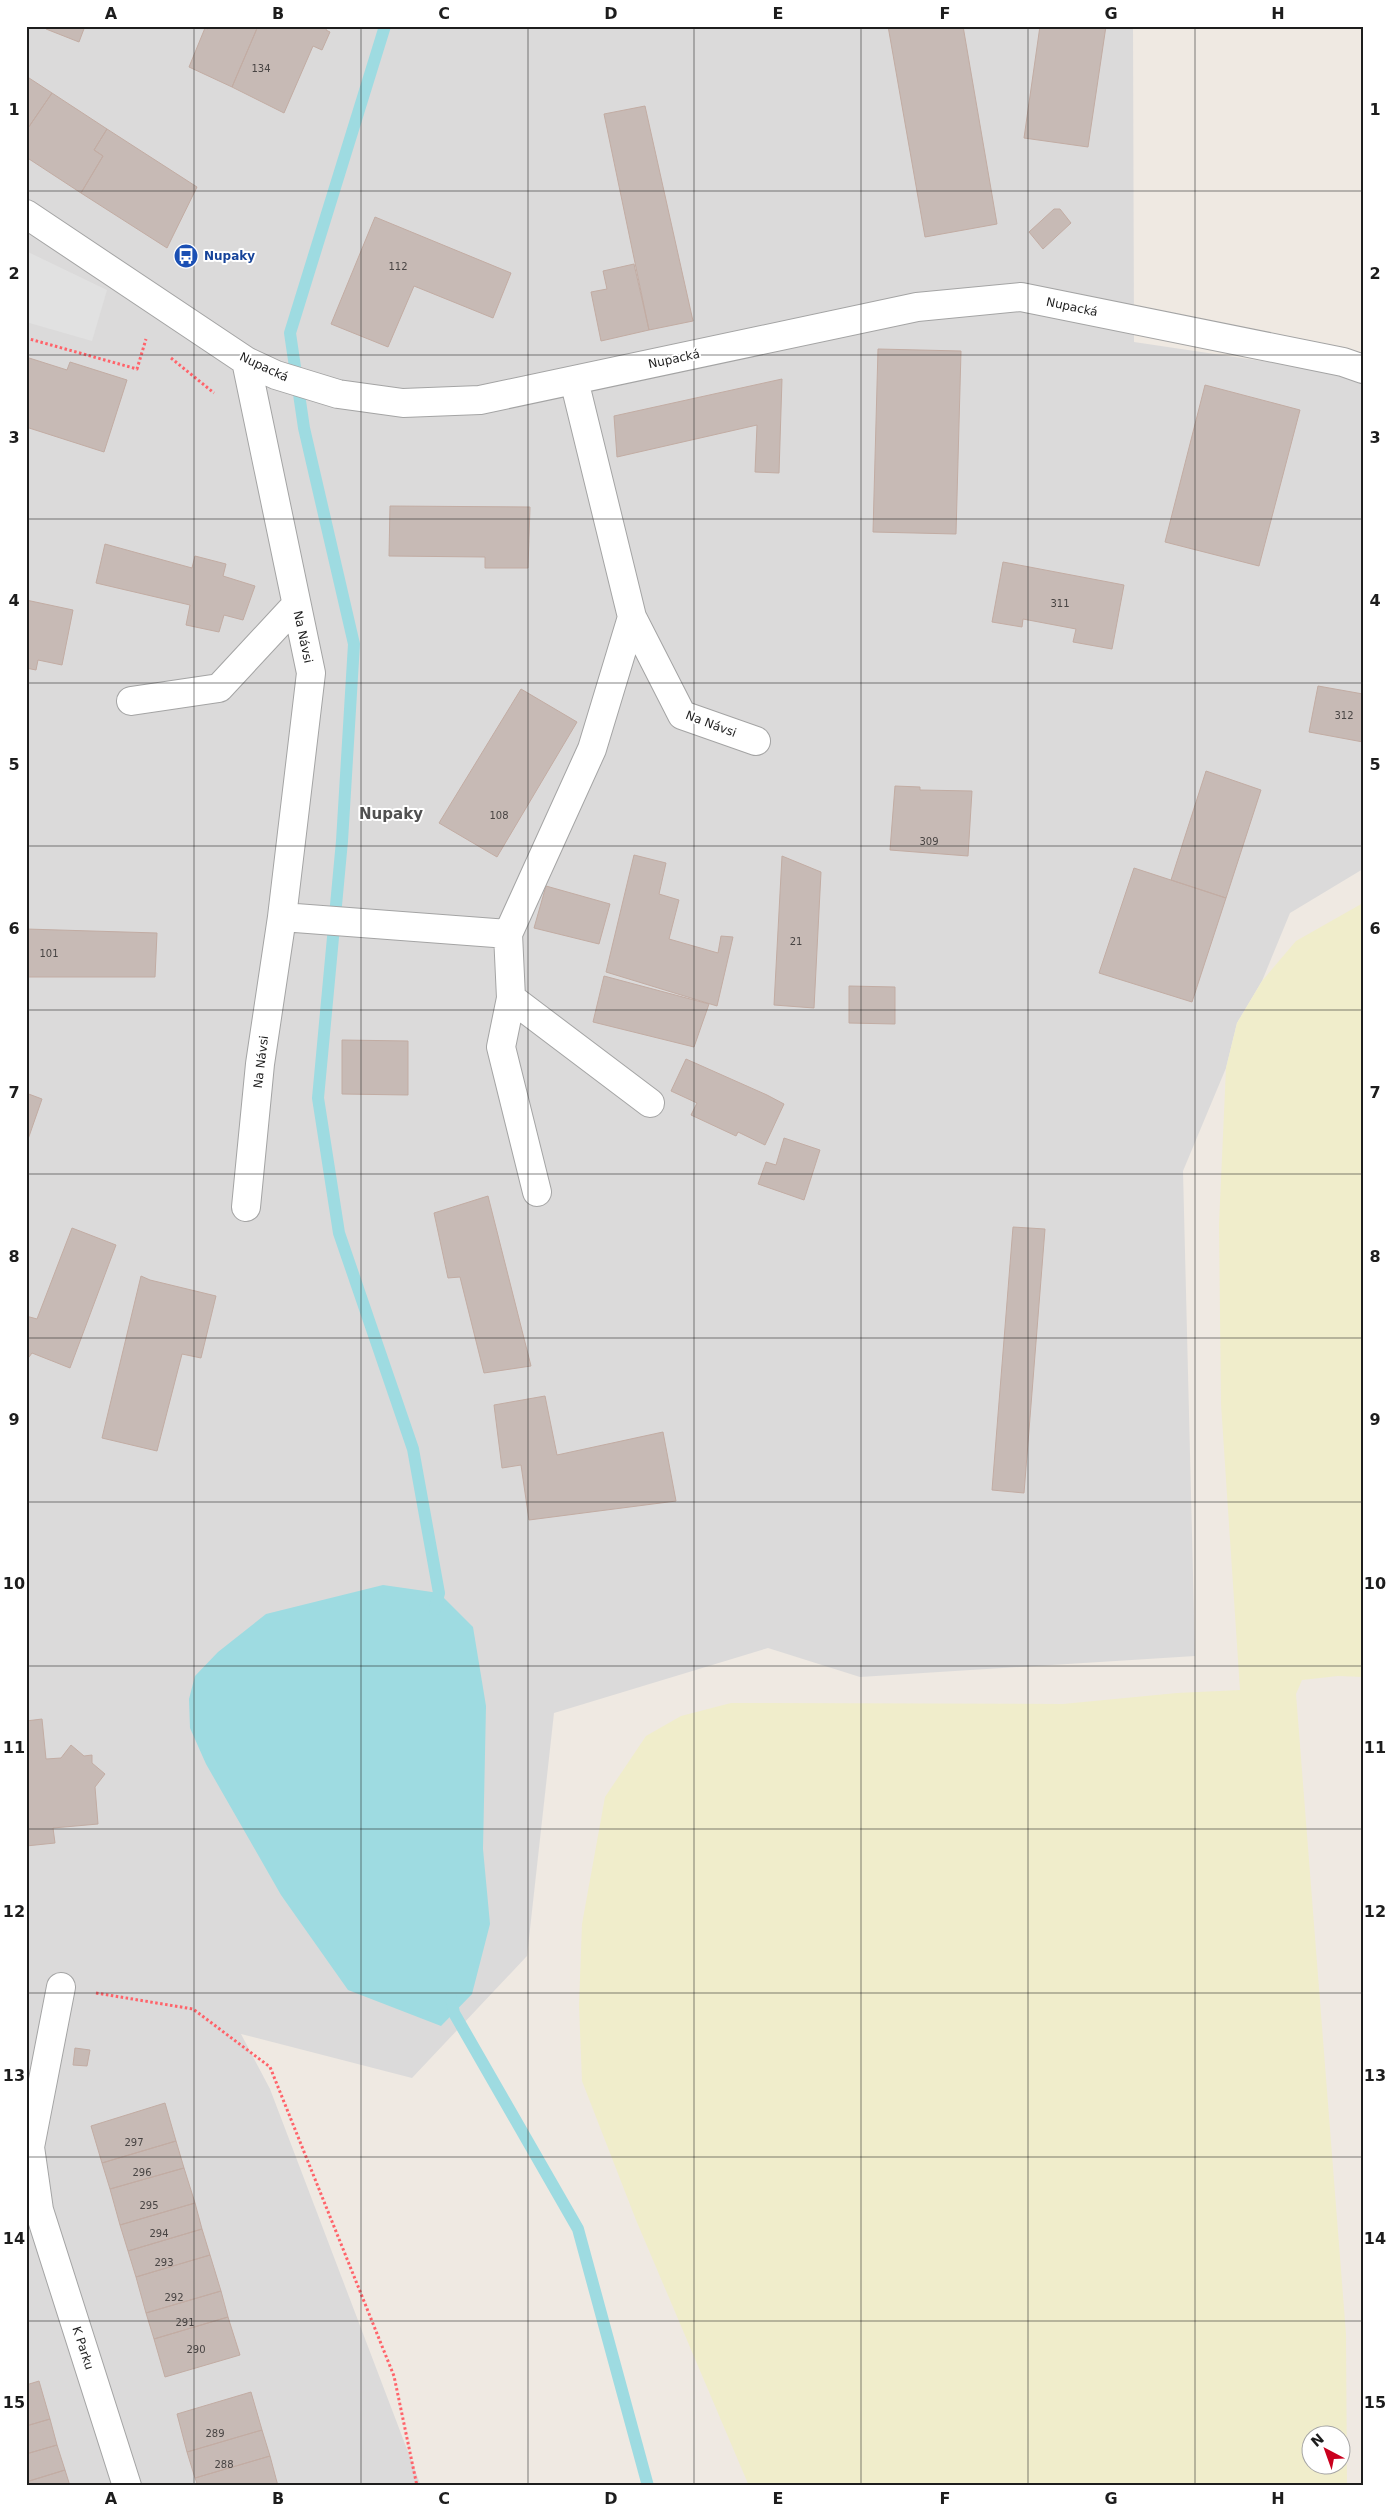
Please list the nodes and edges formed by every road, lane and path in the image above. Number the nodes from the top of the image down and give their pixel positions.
1 (26, 214) edge
2 (26, 338) edge
3 (153, 343) dead end
4 (167, 355) dead end
5 (246, 361) junction
6 (1363, 369) edge
7 (574, 380) junction
8 (256, 411) junction
9 (296, 604) junction
10 (632, 617) junction
11 (131, 701) dead end
12 (756, 740) dead end
13 (294, 918) junction
14 (508, 934) junction
15 (511, 998) junction
16 (650, 1103) dead end
17 (537, 1192) dead end
18 (246, 1207) dead end
19 (61, 1988) joint
20 (33, 2216) edge
21 (127, 2486) edge
22 (417, 2486) edge

1 - 5 street, Nupacká
2 - 3 path
4 - 8 path
5 - 7 street, Nupacká
5 - 8 street, Na Návsi
6 - 7 street, Nupacká
7 - 10 street, Na Návsi
8 - 9 street, Na Návsi
9 - 11 street
9 - 13 street, Na Návsi
10 - 12 street, Na Návsi
10 - 14 street
13 - 14 street
13 - 18 street, Na Návsi
14 - 15 street
15 - 16 street
15 - 17 street
19 - 20 street, K Parku
19 - 22 path
20 - 21 street, K Parku

